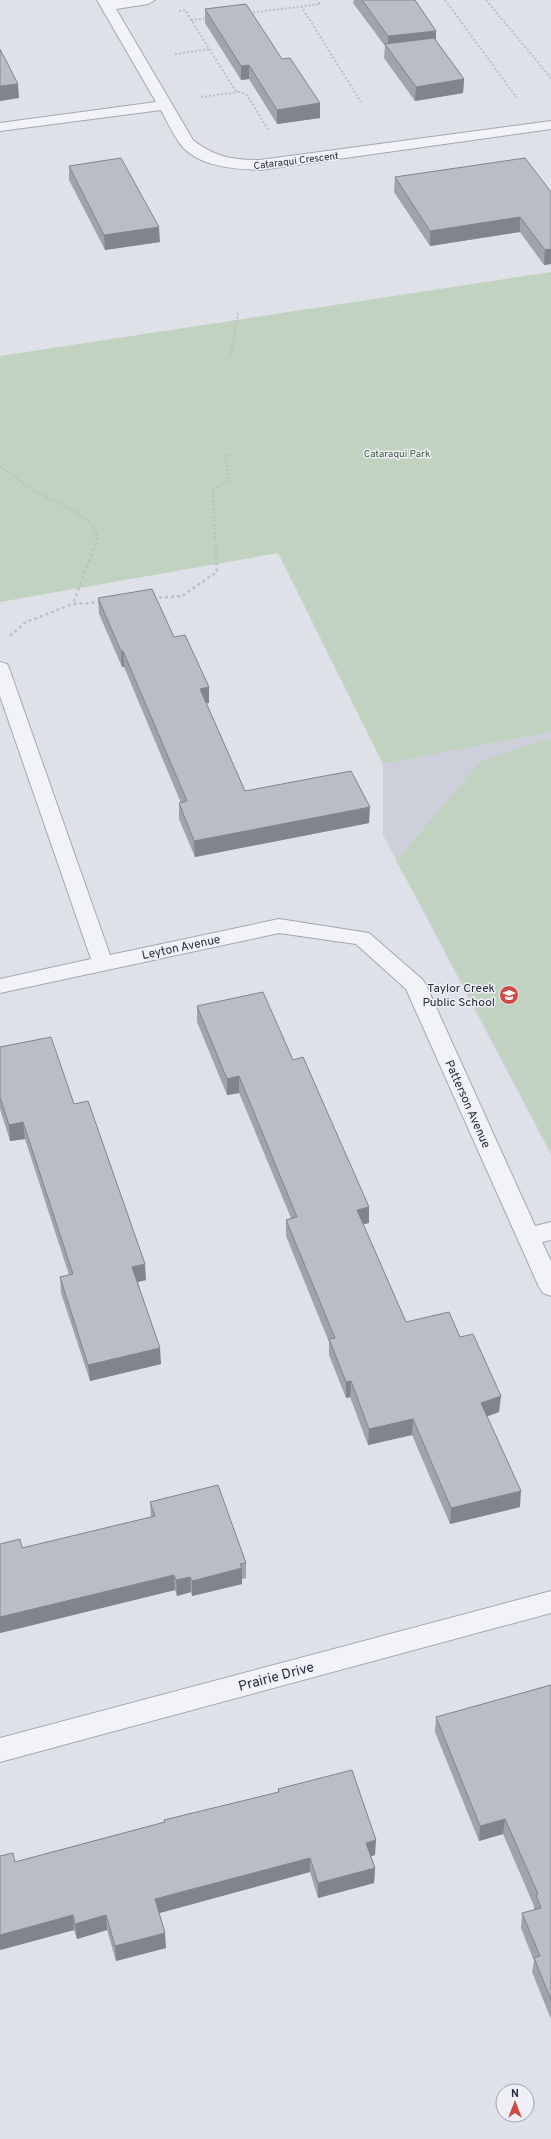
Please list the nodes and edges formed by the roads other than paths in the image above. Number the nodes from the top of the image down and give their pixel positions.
1 (148, 0) edge
2 (106, 3) edge
3 (165, 104) junction
4 (551, 125) edge
5 (0, 126) edge
6 (0, 668) edge
7 (362, 938) joint
8 (103, 964) junction
9 (0, 986) edge
10 (551, 1231) edge
11 (528, 1236) junction
12 (551, 1287) edge
13 (551, 1602) edge
14 (0, 1750) edge

1 - 2 street
2 - 3 street, Cataraqui Crescent
3 - 4 street, Cataraqui Crescent
3 - 5 street
6 - 8 street
7 - 8 street, Leyton Avenue
7 - 11 street, Patterson Avenue
8 - 9 street, Leyton Avenue
10 - 11 street
11 - 12 street, Patterson Avenue
13 - 14 street, Prairie Drive

